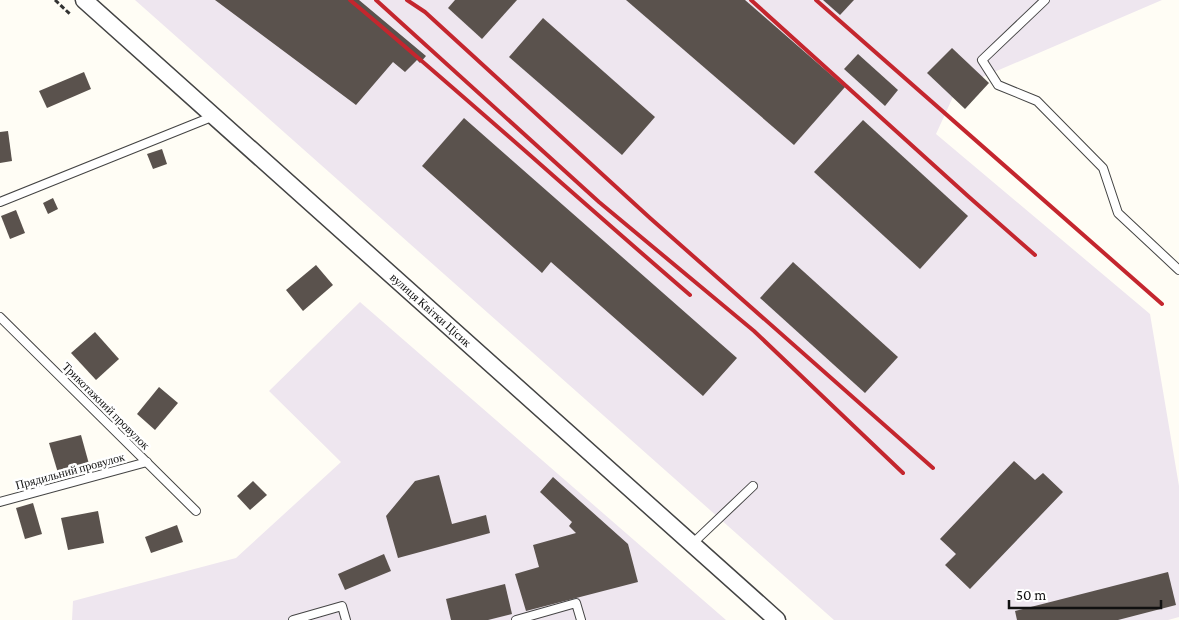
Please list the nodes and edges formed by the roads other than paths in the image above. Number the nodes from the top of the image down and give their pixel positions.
1 (84, 0) edge
2 (1045, 0) edge
3 (214, 116) junction
4 (0, 202) edge
5 (1179, 270) edge
6 (0, 317) edge
7 (147, 462) junction
8 (752, 486) dead end
9 (0, 502) edge
10 (196, 511) dead end
11 (692, 544) junction
12 (293, 620) edge
13 (346, 620) edge
14 (516, 620) edge
15 (581, 620) edge
16 (777, 620) edge

1 - 3 street, вулиця Квітки Цісик
2 - 5 lane
3 - 4 lane
3 - 11 street, вулиця Квітки Цісик
6 - 7 lane, Трикотажний провулок
7 - 9 lane, Прядильний провулок
7 - 10 lane, Трикотажний провулок
8 - 11 lane
11 - 16 street, вулиця Квітки Цісик
12 - 13 lane
14 - 15 lane

